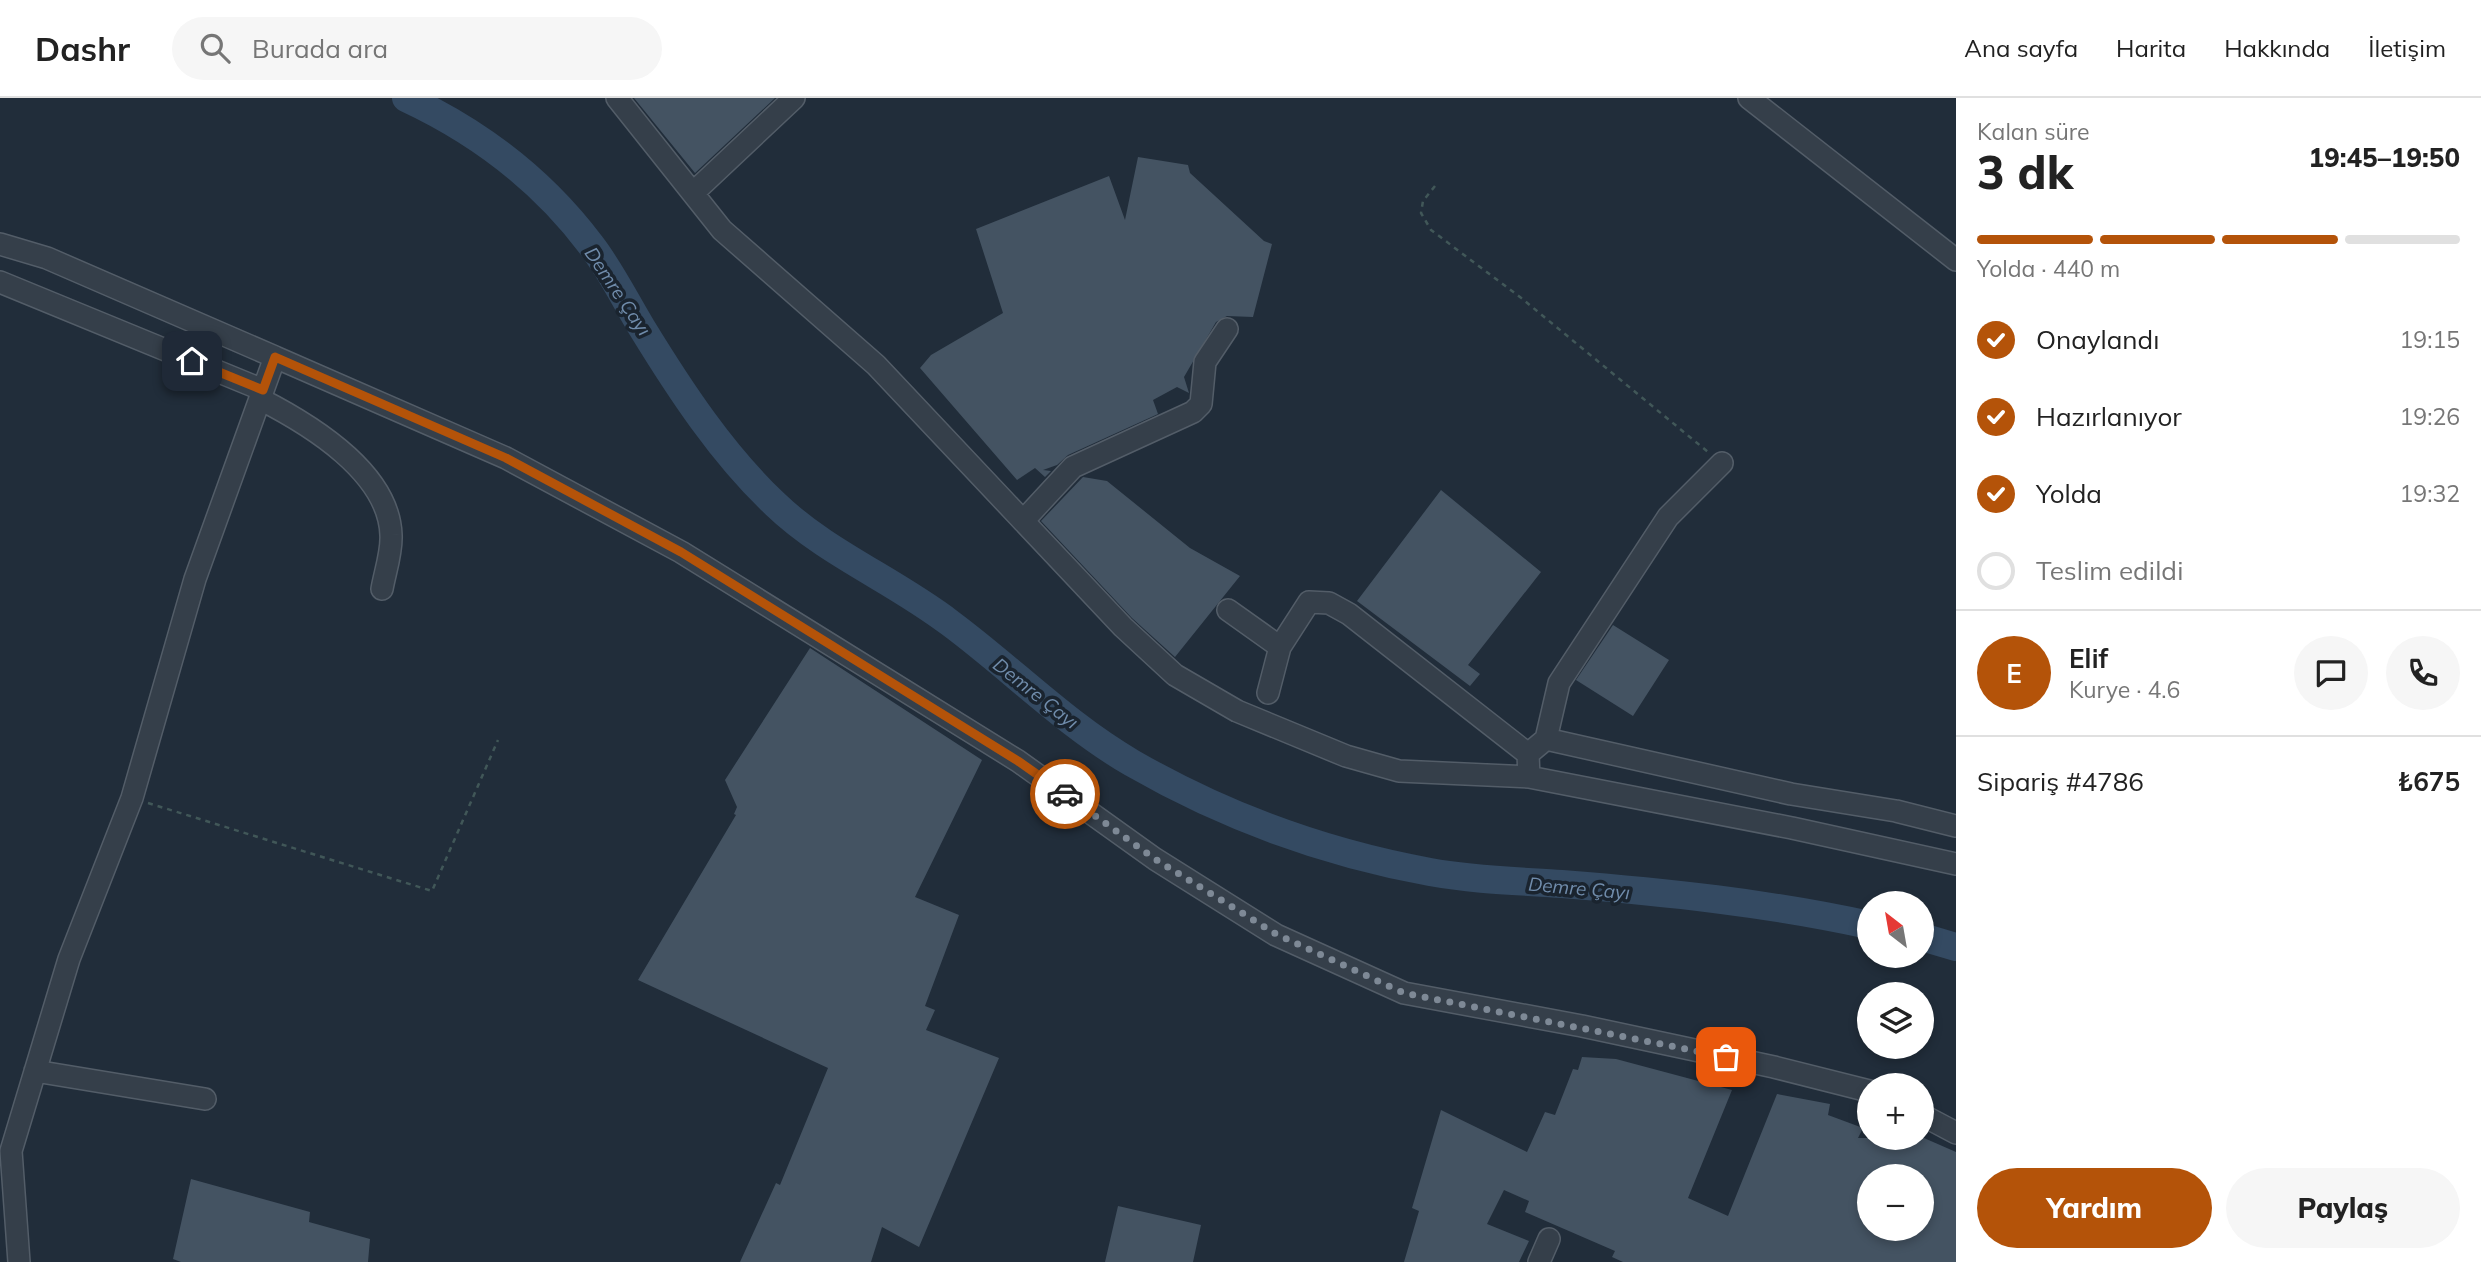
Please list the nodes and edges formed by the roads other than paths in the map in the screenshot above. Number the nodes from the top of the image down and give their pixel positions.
1 (617, 98) edge
2 (794, 98) edge
3 (1749, 98) edge
4 (693, 193) junction
5 (0, 244) edge
6 (1956, 260) edge
7 (0, 282) edge
8 (1227, 329) dead end
9 (275, 357) junction
10 (262, 395) junction
11 (1722, 463) road end
12 (1023, 521) junction
13 (382, 589) dead end
14 (1228, 610) dead end
15 (1280, 646) junction
16 (1268, 693) dead end
17 (1546, 739) junction
18 (1528, 754) junction
19 (1529, 777) junction
20 (1956, 826) edge
21 (1956, 864) edge
22 (35, 1071) junction
23 (1857, 1088) edge
24 (205, 1099) dead end
25 (1934, 1121) edge
26 (1956, 1133) edge
27 (6, 1150) edge
28 (1549, 1239) dead end
29 (19, 1262) edge
30 (1539, 1262) edge

1 - 4 street
2 - 4 street
3 - 6 street
4 - 12 street
5 - 9 street
7 - 10 street
8 - 12 street
9 - 10 street
9 - 23 street
10 - 13 street
10 - 22 street
11 - 17 street
12 - 19 street
14 - 15 street
15 - 16 street
15 - 18 street
17 - 18 street
17 - 20 street
18 - 19 street
19 - 21 street
22 - 24 street
22 - 27 street
25 - 26 street
27 - 29 street
28 - 30 street

